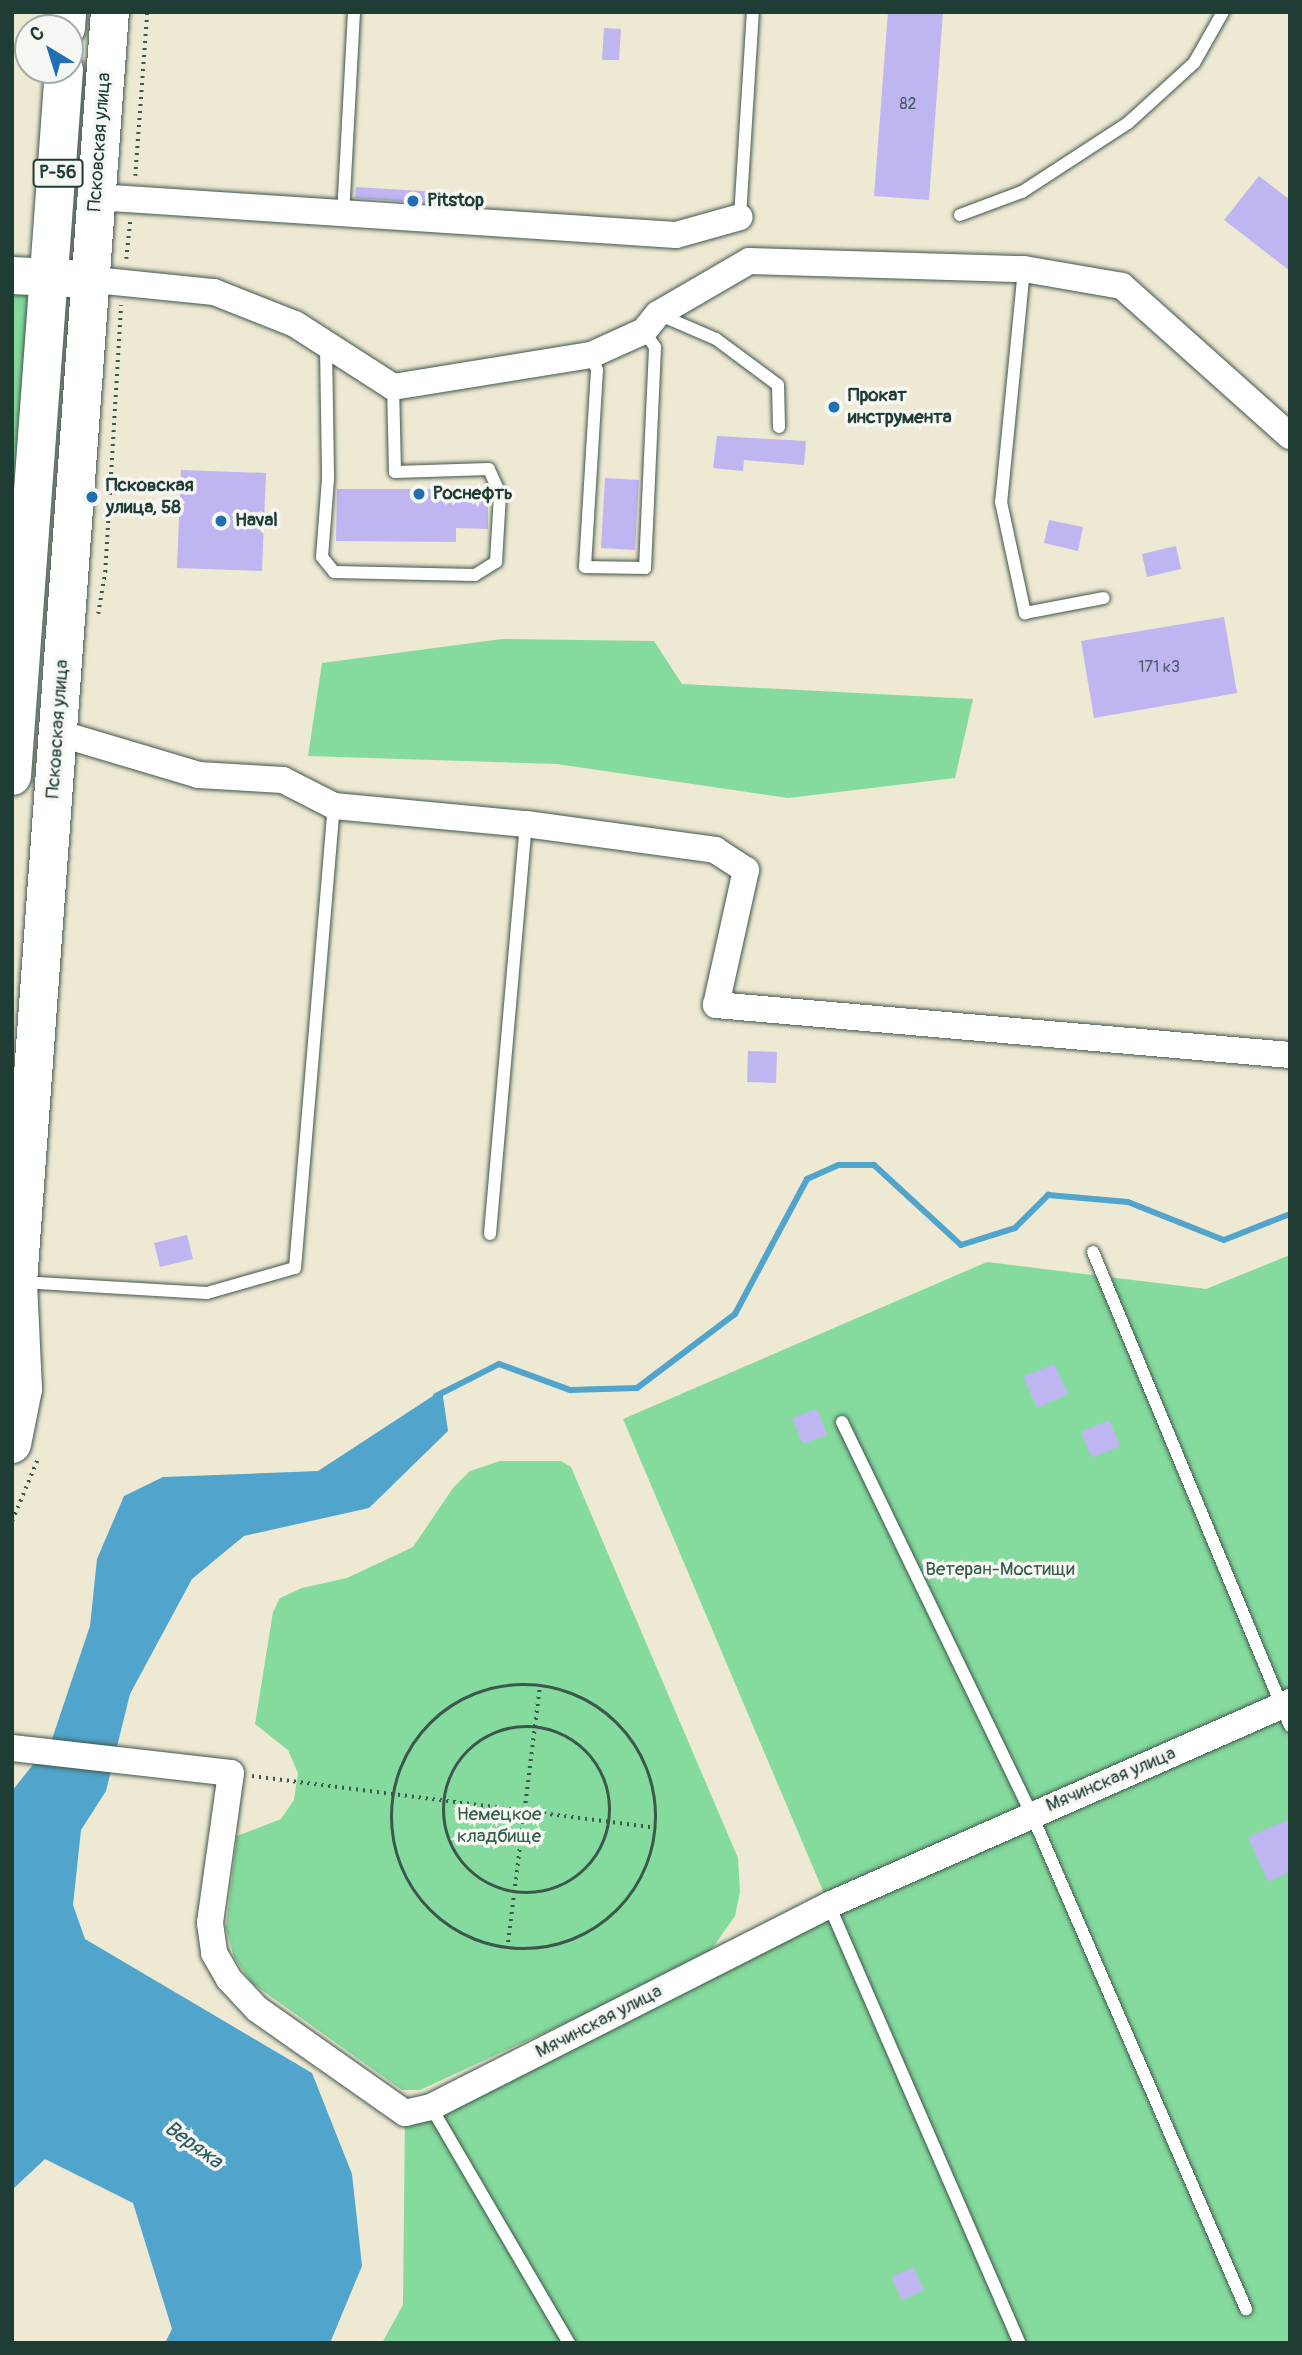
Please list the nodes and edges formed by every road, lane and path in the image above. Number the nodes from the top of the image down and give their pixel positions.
1 (110, 12) edge
2 (354, 12) edge
3 (753, 12) edge
4 (1223, 12) edge
5 (62, 84) edge
6 (96, 197) junction
7 (960, 215) dead end
8 (343, 216) junction
9 (740, 217) joint
10 (1024, 269) junction
11 (31, 275) edge
12 (89, 279) junction
13 (651, 323) junction
14 (326, 342) junction
15 (591, 355) junction
16 (393, 387) junction
17 (779, 427) dead end
18 (1290, 436) edge
19 (1104, 598) dead end
20 (58, 733) junction
21 (13, 759) edge
22 (334, 806) junction
23 (526, 824) junction
24 (1290, 1055) edge
25 (490, 1234) dead end
26 (1093, 1252) dead end
27 (18, 1282) junction
28 (18, 1400) edge
29 (842, 1422) dead end
30 (12, 1444) edge
31 (540, 1685) junction
32 (1287, 1712) edge
33 (535, 1726) junction
34 (17, 1749) edge
35 (231, 1773) junction
36 (393, 1796) junction
37 (443, 1802) junction
38 (525, 1812) junction
39 (1031, 1814) junction
40 (610, 1823) junction
41 (656, 1828) junction
42 (514, 1893) junction
43 (829, 1905) junction
44 (507, 1949) junction
45 (431, 2107) junction
46 (1246, 2309) dead end
47 (569, 2343) edge
48 (1019, 2343) edge

1 - 6 main road, Псковская улица
2 - 8 lane
3 - 9 lane
4 - 7 lane
5 - 11 main road, Псковская улица / Р-56
6 - 8 street
6 - 12 main road, Псковская улица
8 - 9 street
10 - 13 street
10 - 18 street
10 - 19 lane
11 - 12 street
11 - 21 main road, Псковская улица / Р-56
12 - 14 street
12 - 20 main road, Псковская улица
13 - 15 street
13 - 15 lane
13 - 17 lane
14 - 16 street
14 - 16 lane
15 - 16 street
20 - 22 street
20 - 27 main road, Псковская улица
22 - 23 street
22 - 27 lane
23 - 24 street
23 - 25 lane
26 - 32 lane
27 - 28 main road, Псковская улица
28 - 30 main road, Псковская улица
29 - 39 lane
31 - 33 path
31 - 36 path
31 - 41 path
32 - 39 street, Мячинская улица
33 - 37 path
33 - 38 path
33 - 40 path
34 - 35 street
35 - 36 path
35 - 45 street, Мячинская улица
36 - 37 path
36 - 44 path
37 - 38 path
37 - 42 path
38 - 40 path
38 - 42 path
39 - 43 street, Мячинская улица
39 - 46 lane
40 - 41 path
40 - 42 path
41 - 44 path
42 - 44 path
43 - 45 street, Мячинская улица
43 - 48 lane
45 - 47 lane

